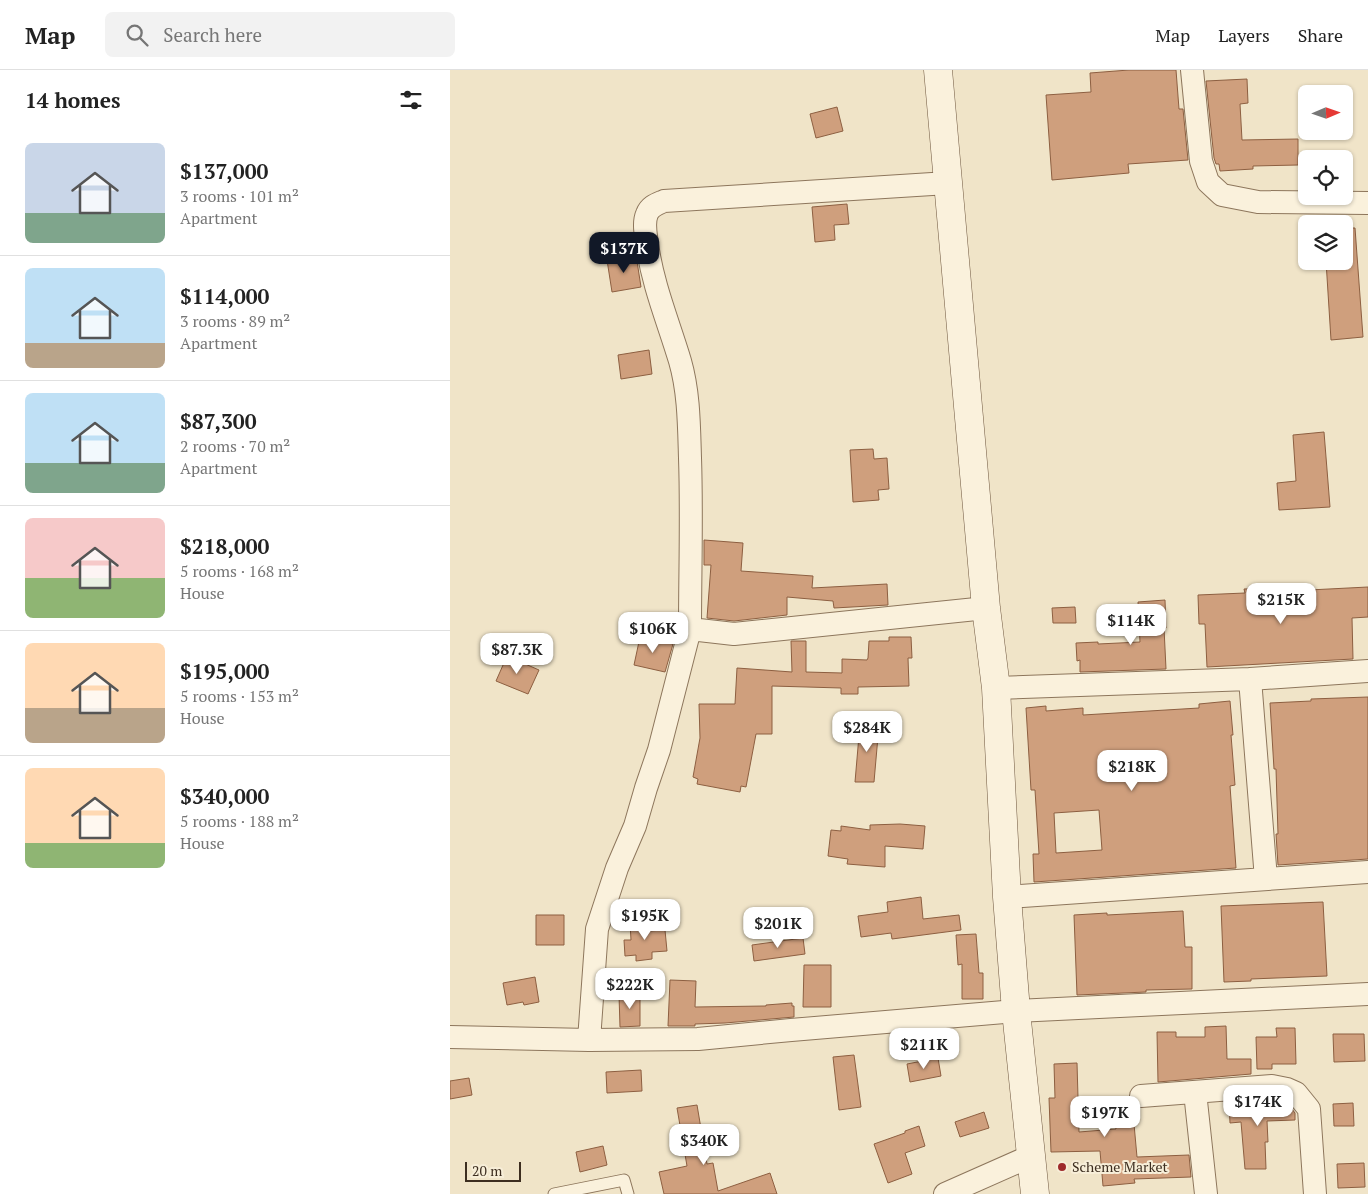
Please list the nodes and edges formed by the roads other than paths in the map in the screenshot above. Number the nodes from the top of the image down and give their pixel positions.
1 (938, 70) edge
2 (1192, 70) edge
3 (948, 183) junction
4 (1368, 203) edge
5 (986, 608) junction
6 (690, 629) junction
7 (1368, 671) edge
8 (1250, 679) junction
9 (996, 688) junction
10 (1368, 872) edge
11 (1266, 879) junction
12 (1007, 896) junction
13 (1368, 994) edge
14 (1016, 1011) junction
15 (450, 1037) edge
16 (589, 1040) junction
17 (1195, 1092) junction
18 (1141, 1096) dead end
19 (1031, 1156) junction
20 (554, 1194) edge
21 (628, 1194) edge
22 (945, 1194) edge
23 (1035, 1194) edge
24 (1206, 1194) edge
25 (1315, 1194) edge

1 - 3 main road
2 - 4 street
3 - 5 main road
3 - 6 street
5 - 6 street
5 - 9 main road
6 - 16 street
7 - 8 street
8 - 9 street
8 - 11 street
9 - 12 main road
10 - 11 street
11 - 12 street
12 - 14 main road
13 - 14 street
14 - 16 street
14 - 19 main road
15 - 16 street
17 - 18 street
17 - 24 street
17 - 25 street
19 - 22 street
19 - 23 main road
20 - 21 lane

